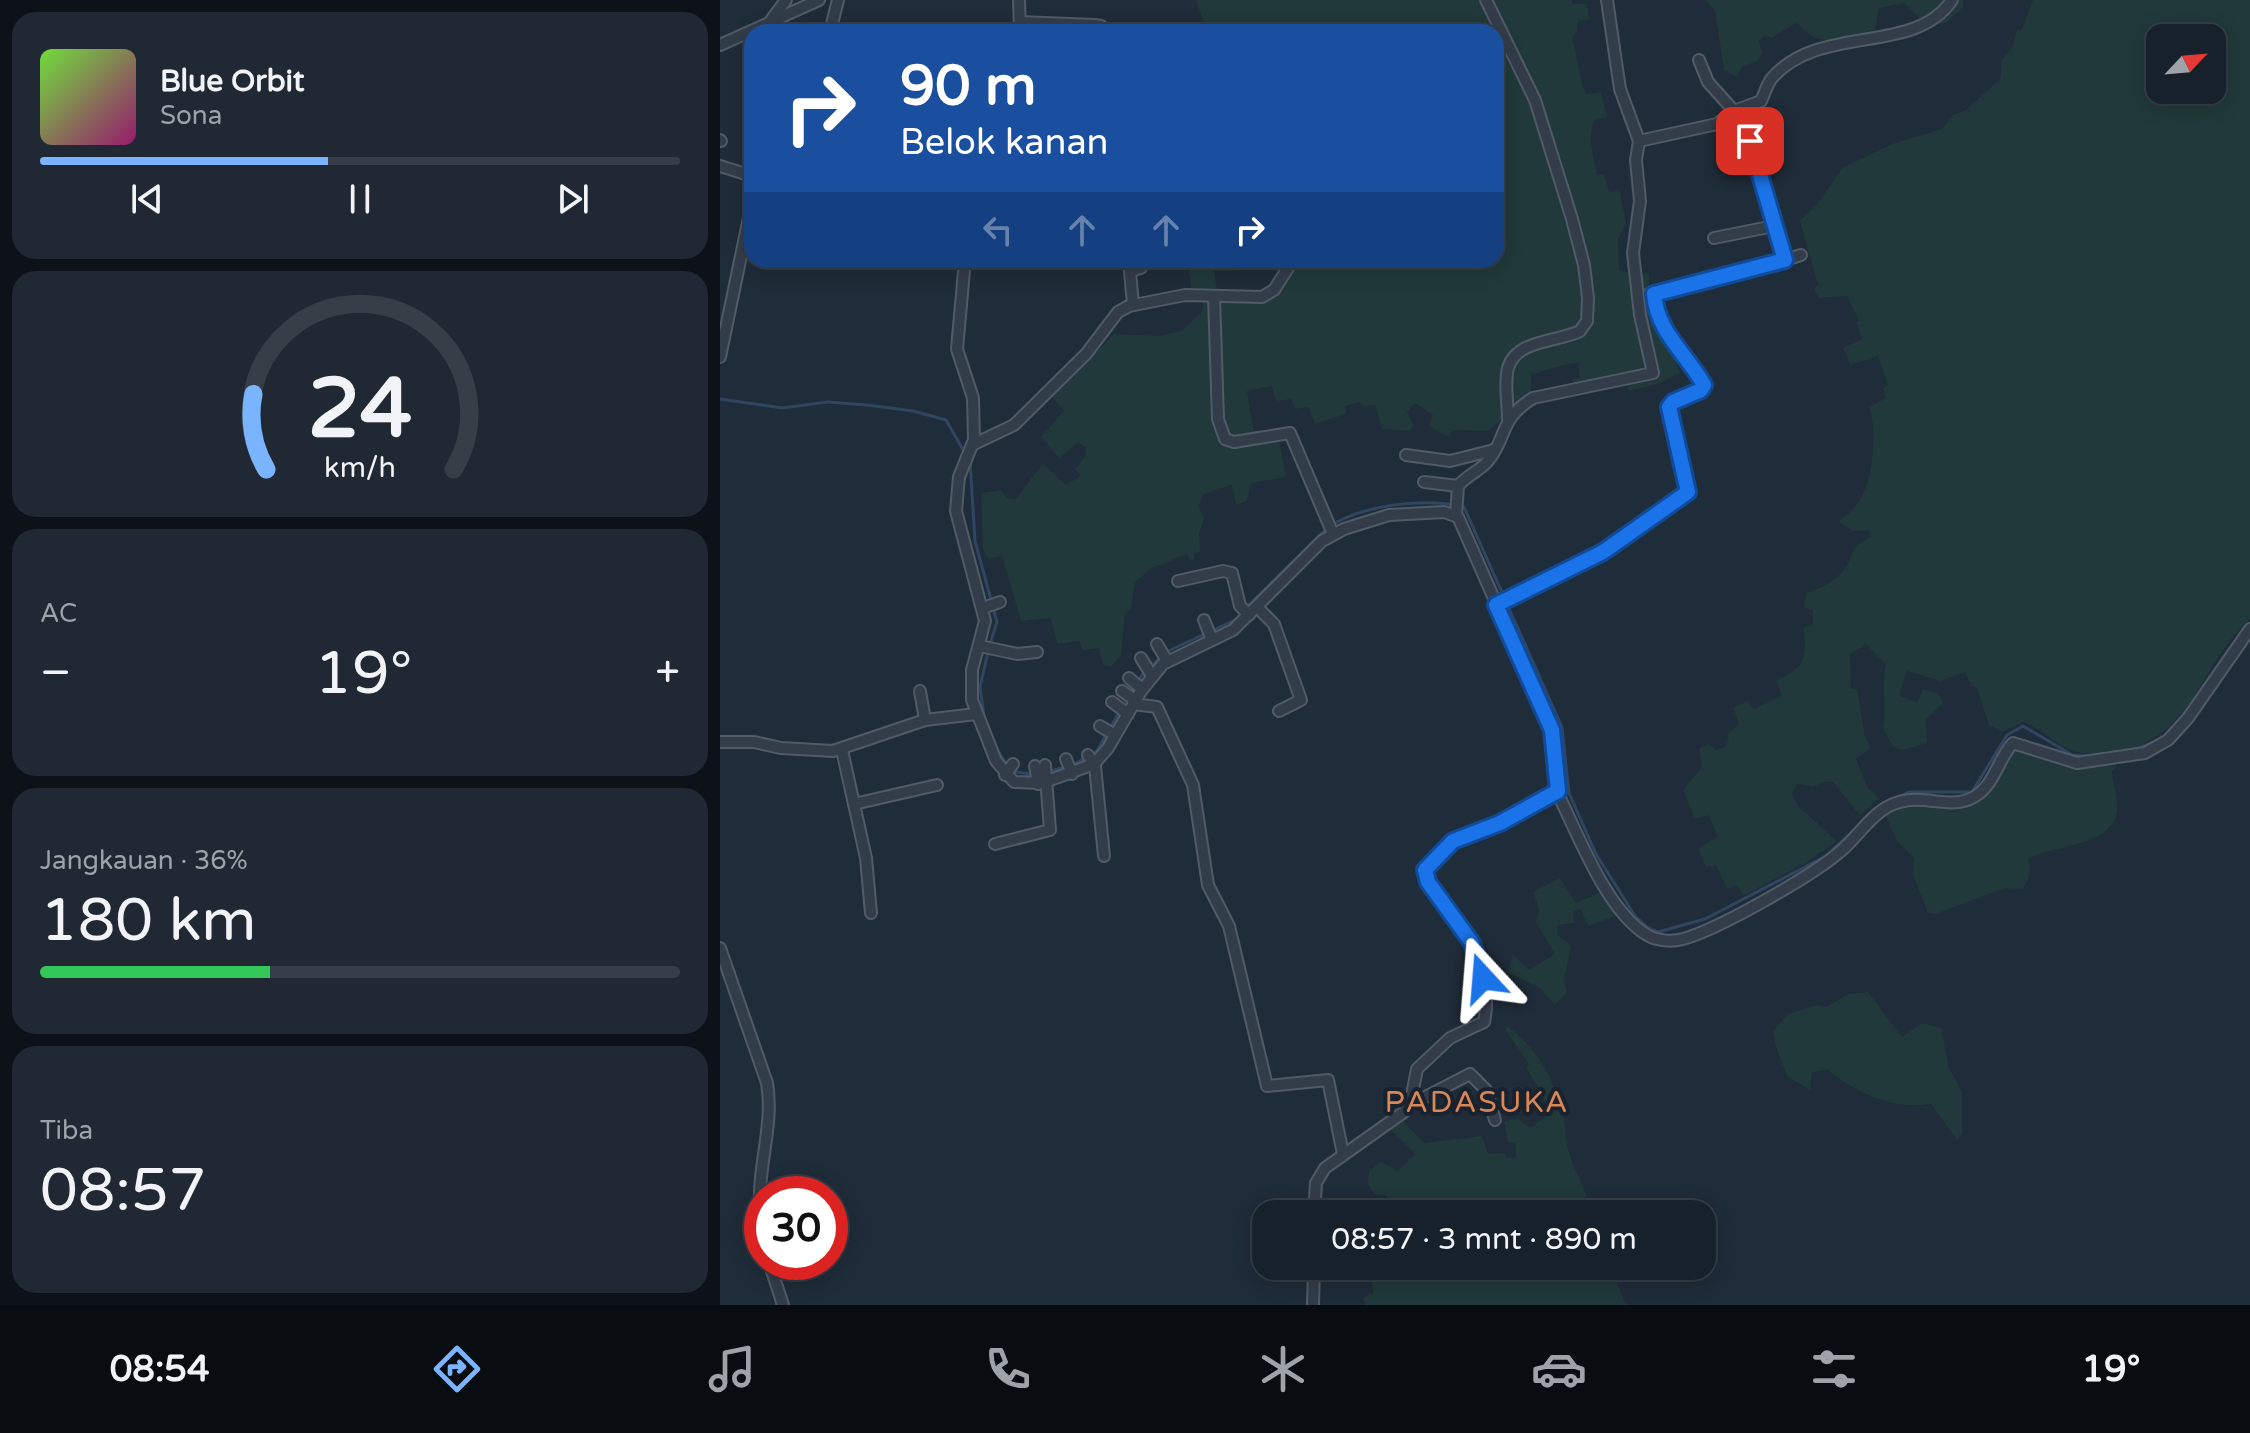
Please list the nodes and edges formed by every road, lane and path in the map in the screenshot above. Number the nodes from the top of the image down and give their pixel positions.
1 (786, 0) edge
2 (819, 0) edge
3 (838, 0) edge
4 (1019, 0) edge
5 (1498, 0) edge
6 (1607, 0) edge
7 (1952, 0) edge
8 (1488, 4) edge
9 (769, 23) joint
10 (832, 24) edge
11 (1020, 24) edge
12 (1498, 24) edge
13 (744, 34) edge
14 (1504, 37) edge
15 (720, 45) edge
16 (1699, 60) dead end
17 (1734, 111) junction
18 (1717, 124) junction
19 (1639, 141) junction
20 (720, 166) edge
21 (744, 174) edge
22 (1774, 226) junction
23 (1714, 238) dead end
24 (744, 242) edge
25 (1801, 255) dead end
26 (1785, 260) junction
27 (964, 268) edge
28 (1141, 268) edge
29 (1288, 268) edge
30 (1654, 294) junction
31 (1639, 295) junction
32 (1214, 296) junction
33 (1133, 305) junction
34 (720, 357) edge
35 (1508, 420) junction
36 (970, 448) junction
37 (1494, 450) junction
38 (1406, 455) dead end
39 (1424, 482) dead end
40 (1458, 486) junction
41 (1457, 508) junction
42 (1330, 528) junction
43 (1178, 581) dead end
44 (1497, 605) junction
45 (1248, 610) junction
46 (2250, 629) edge
47 (986, 647) junction
48 (1037, 652) dead end
49 (920, 691) dead end
50 (1125, 702) junction
51 (1279, 711) dead end
52 (976, 714) junction
53 (925, 720) junction
54 (720, 742) edge
55 (842, 750) junction
56 (1091, 759) junction
57 (1041, 773) junction
58 (937, 785) dead end
59 (1557, 792) junction
60 (854, 804) junction
61 (995, 844) dead end
62 (1104, 856) dead end
63 (871, 913) dead end
64 (720, 948) edge
65 (1410, 1105) junction
66 (1495, 1120) dead end
67 (1343, 1154) junction
68 (760, 1176) edge
69 (1315, 1200) edge
70 (775, 1280) edge
71 (1314, 1280) edge
72 (783, 1305) edge
73 (1313, 1305) edge

1 - 9 street
2 - 9 street
3 - 10 street
4 - 11 street
5 - 8 street
6 - 19 street
7 - 17 street
8 - 12 street
13 - 15 street
14 - 35 street
16 - 17 street
17 - 18 street
18 - 19 street
18 - 22 street
19 - 31 street
20 - 21 street
22 - 23 street
22 - 26 street
24 - 34 street
25 - 26 street
26 - 30 street
27 - 36 street
28 - 33 street
29 - 32 street
30 - 31 street
30 - 44 street
31 - 35 street
32 - 33 street
32 - 42 street
33 - 36 street
35 - 37 street
36 - 47 street
37 - 38 street
37 - 40 street
39 - 40 street
40 - 41 street
41 - 42 street
41 - 44 street
42 - 45 street
43 - 45 street
44 - 59 street
45 - 50 street
45 - 51 street
46 - 59 street
47 - 48 street
47 - 52 street
49 - 53 street
50 - 56 street
50 - 67 street
52 - 53 street
52 - 57 street
53 - 55 street
54 - 55 street
55 - 60 street
56 - 57 street
56 - 62 street
57 - 61 street
58 - 60 street
59 - 65 street
60 - 63 street
64 - 68 street
65 - 66 street
65 - 67 street
67 - 69 street
70 - 72 street
71 - 73 street

